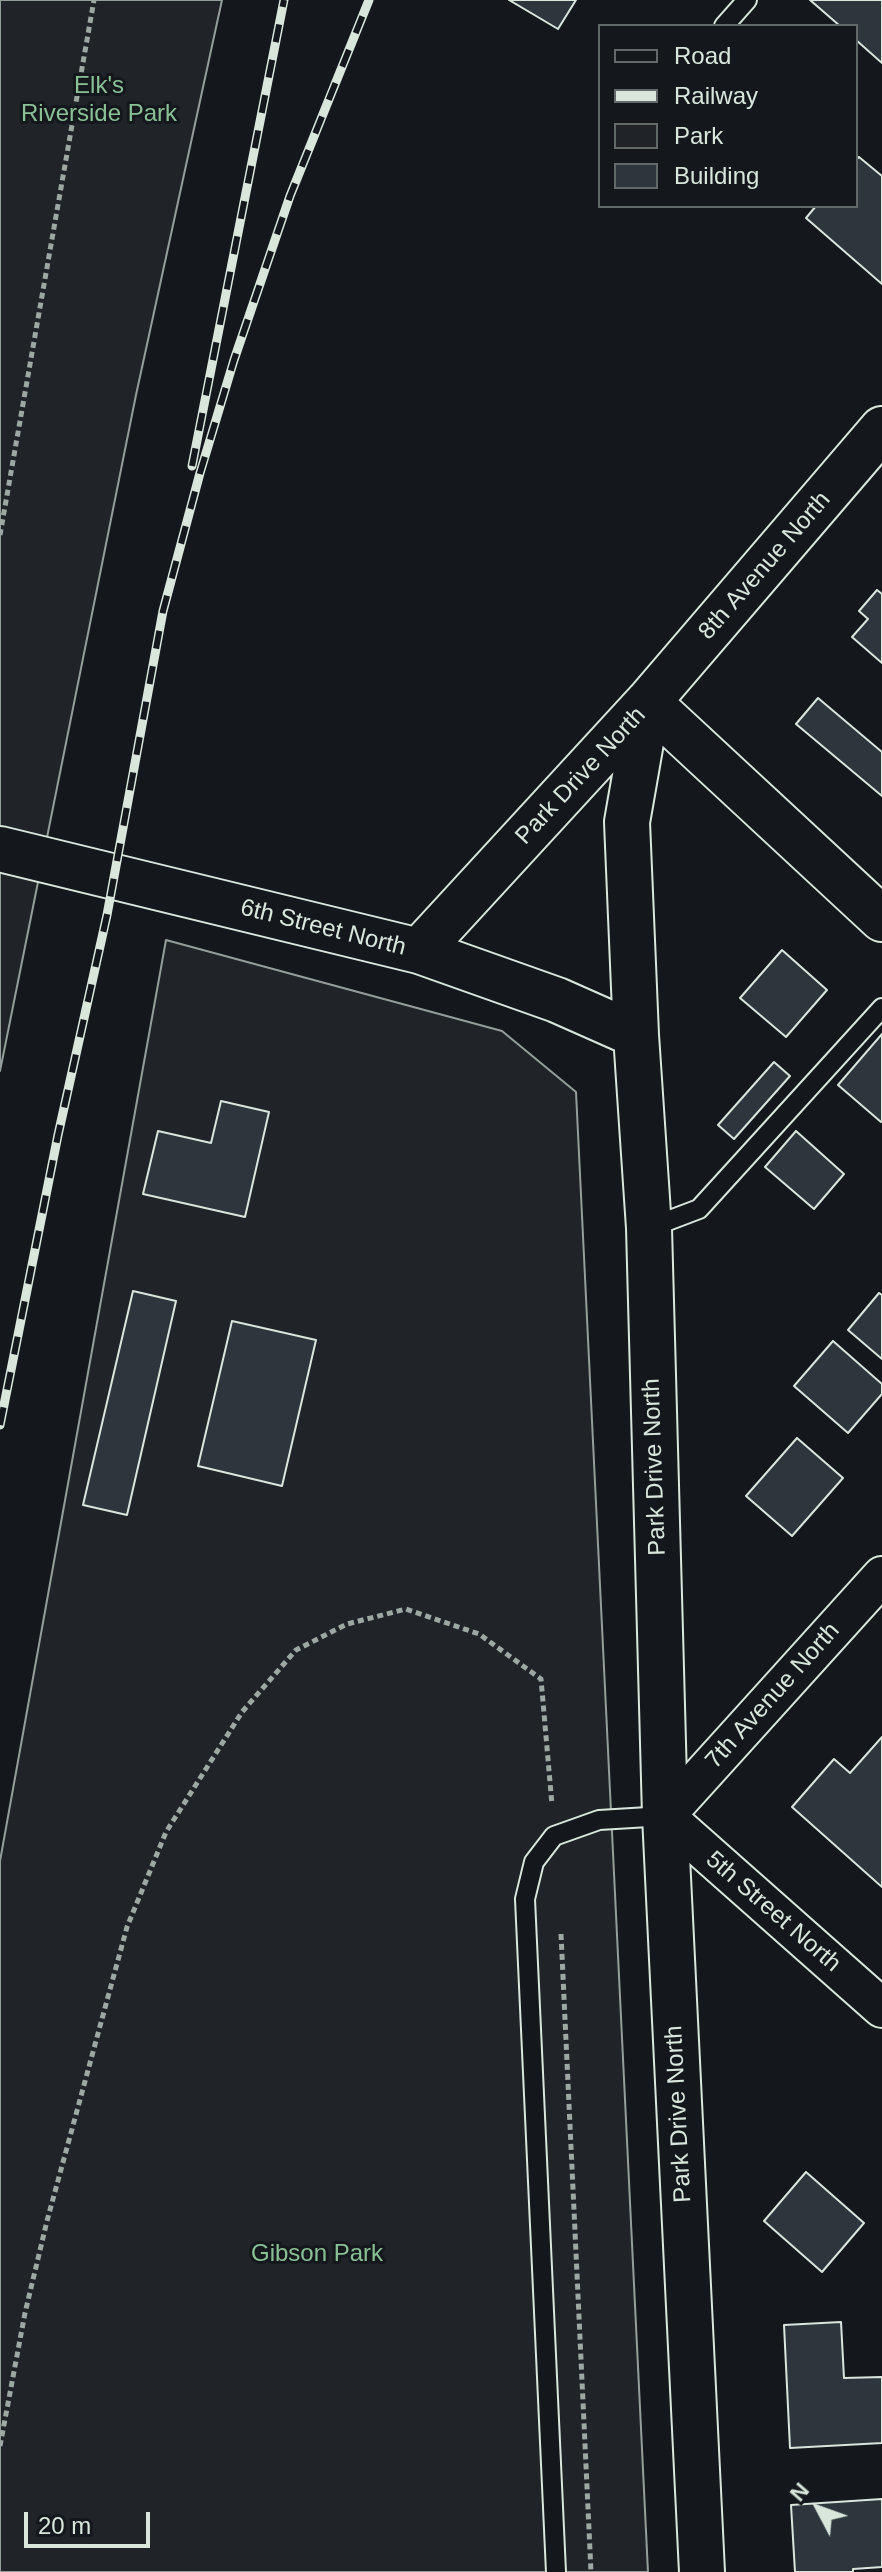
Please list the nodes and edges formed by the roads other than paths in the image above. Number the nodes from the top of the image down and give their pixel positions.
1 (747, 0) edge
2 (726, 24) edge
3 (882, 429) edge
4 (648, 702) junction
5 (0, 849) edge
6 (882, 919) edge
7 (419, 951) junction
8 (882, 1008) edge
9 (636, 1035) junction
10 (649, 1228) junction
11 (882, 1576) edge
12 (665, 1816) junction
13 (882, 2008) edge
14 (556, 2572) edge
15 (702, 2572) edge

1 - 2 lane
3 - 4 street, 8th Avenue North
4 - 6 street
4 - 7 street, Park Drive North
4 - 9 street, Park Drive North
5 - 7 street, 6th Street North
7 - 9 street, 6th Street North
8 - 10 lane
9 - 10 street, Park Drive North
10 - 12 street, Park Drive North
11 - 12 street, 7th Avenue North
12 - 13 street, 5th Street North
12 - 14 lane
12 - 15 street, Park Drive North

